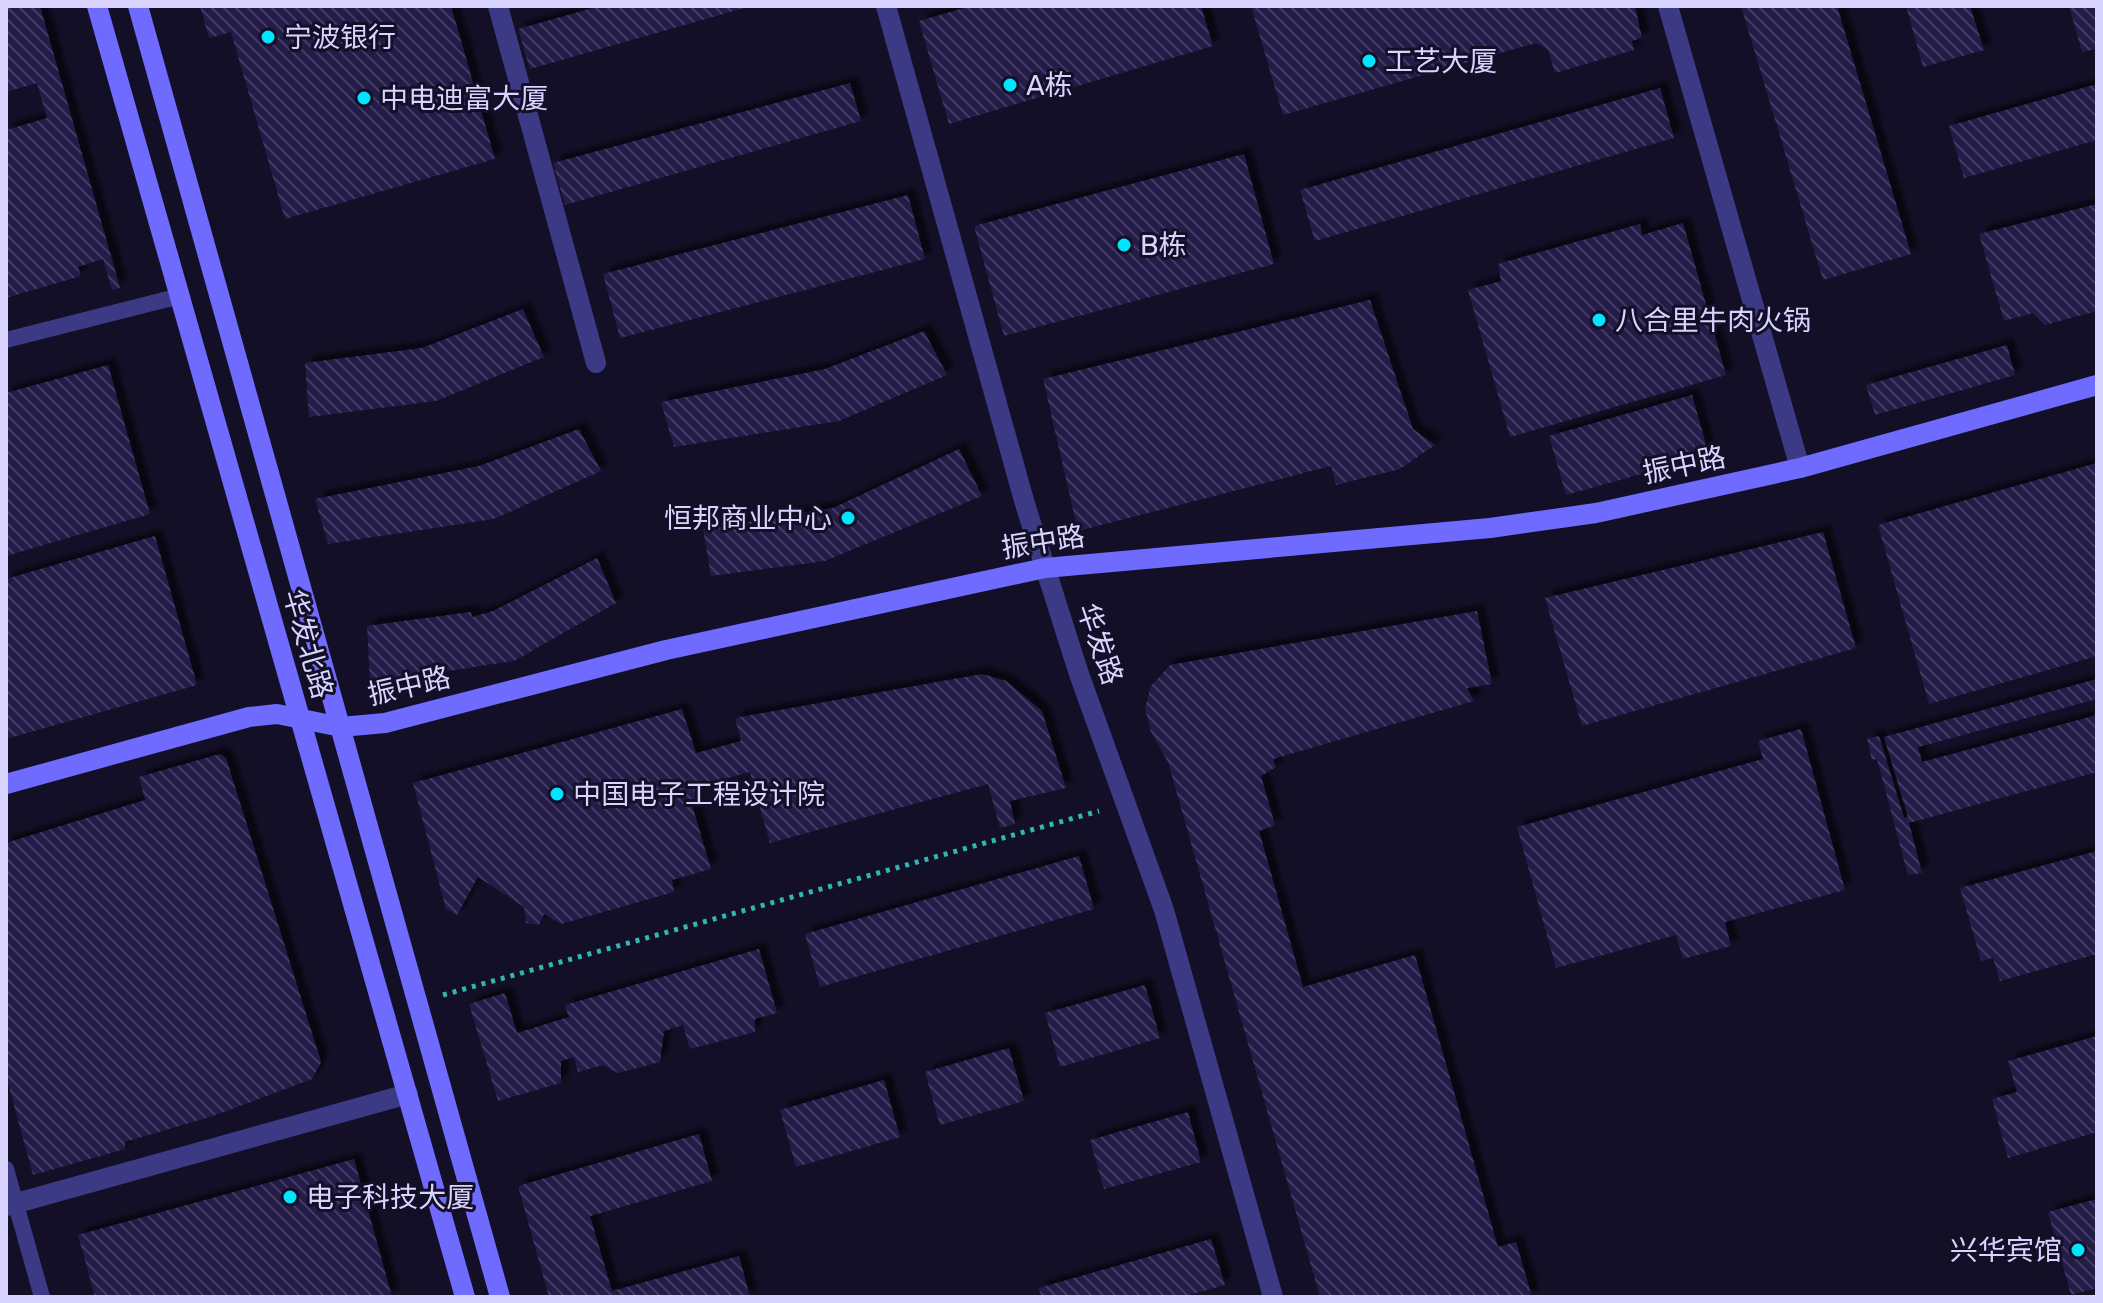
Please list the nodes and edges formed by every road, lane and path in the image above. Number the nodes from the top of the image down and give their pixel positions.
1 (97, 6) edge
2 (138, 6) edge
3 (498, 6) edge
4 (886, 6) edge
5 (1668, 6) edge
6 (180, 296) junction
7 (6, 340) edge
8 (596, 363) dead end
9 (2097, 385) edge
10 (1800, 468) junction
11 (1045, 568) junction
12 (301, 720) junction
13 (341, 727) junction
14 (6, 784) edge
15 (1128, 802) junction
16 (419, 1002) junction
17 (408, 1094) junction
18 (6, 1169) edge
19 (11, 1204) edge
20 (42, 1297) edge
21 (465, 1297) edge
22 (500, 1297) edge
23 (1273, 1297) edge

1 - 6 main road, 华发北路
2 - 13 main road, 华发北路
3 - 8 street
4 - 11 street, 华发路
5 - 10 street
6 - 7 lane
6 - 12 main road, 华发北路
9 - 10 main road, 振中路
10 - 11 main road, 振中路
11 - 13 main road, 振中路
11 - 15 street, 华发路
12 - 13 main road, 振中路
12 - 14 main road, 振中路
12 - 17 main road, 华发北路
13 - 16 main road, 华发北路
15 - 16 path
15 - 23 street, 华发路
16 - 22 main road, 华发北路
17 - 19 street
17 - 21 main road, 华发北路
18 - 19 lane
19 - 20 lane

